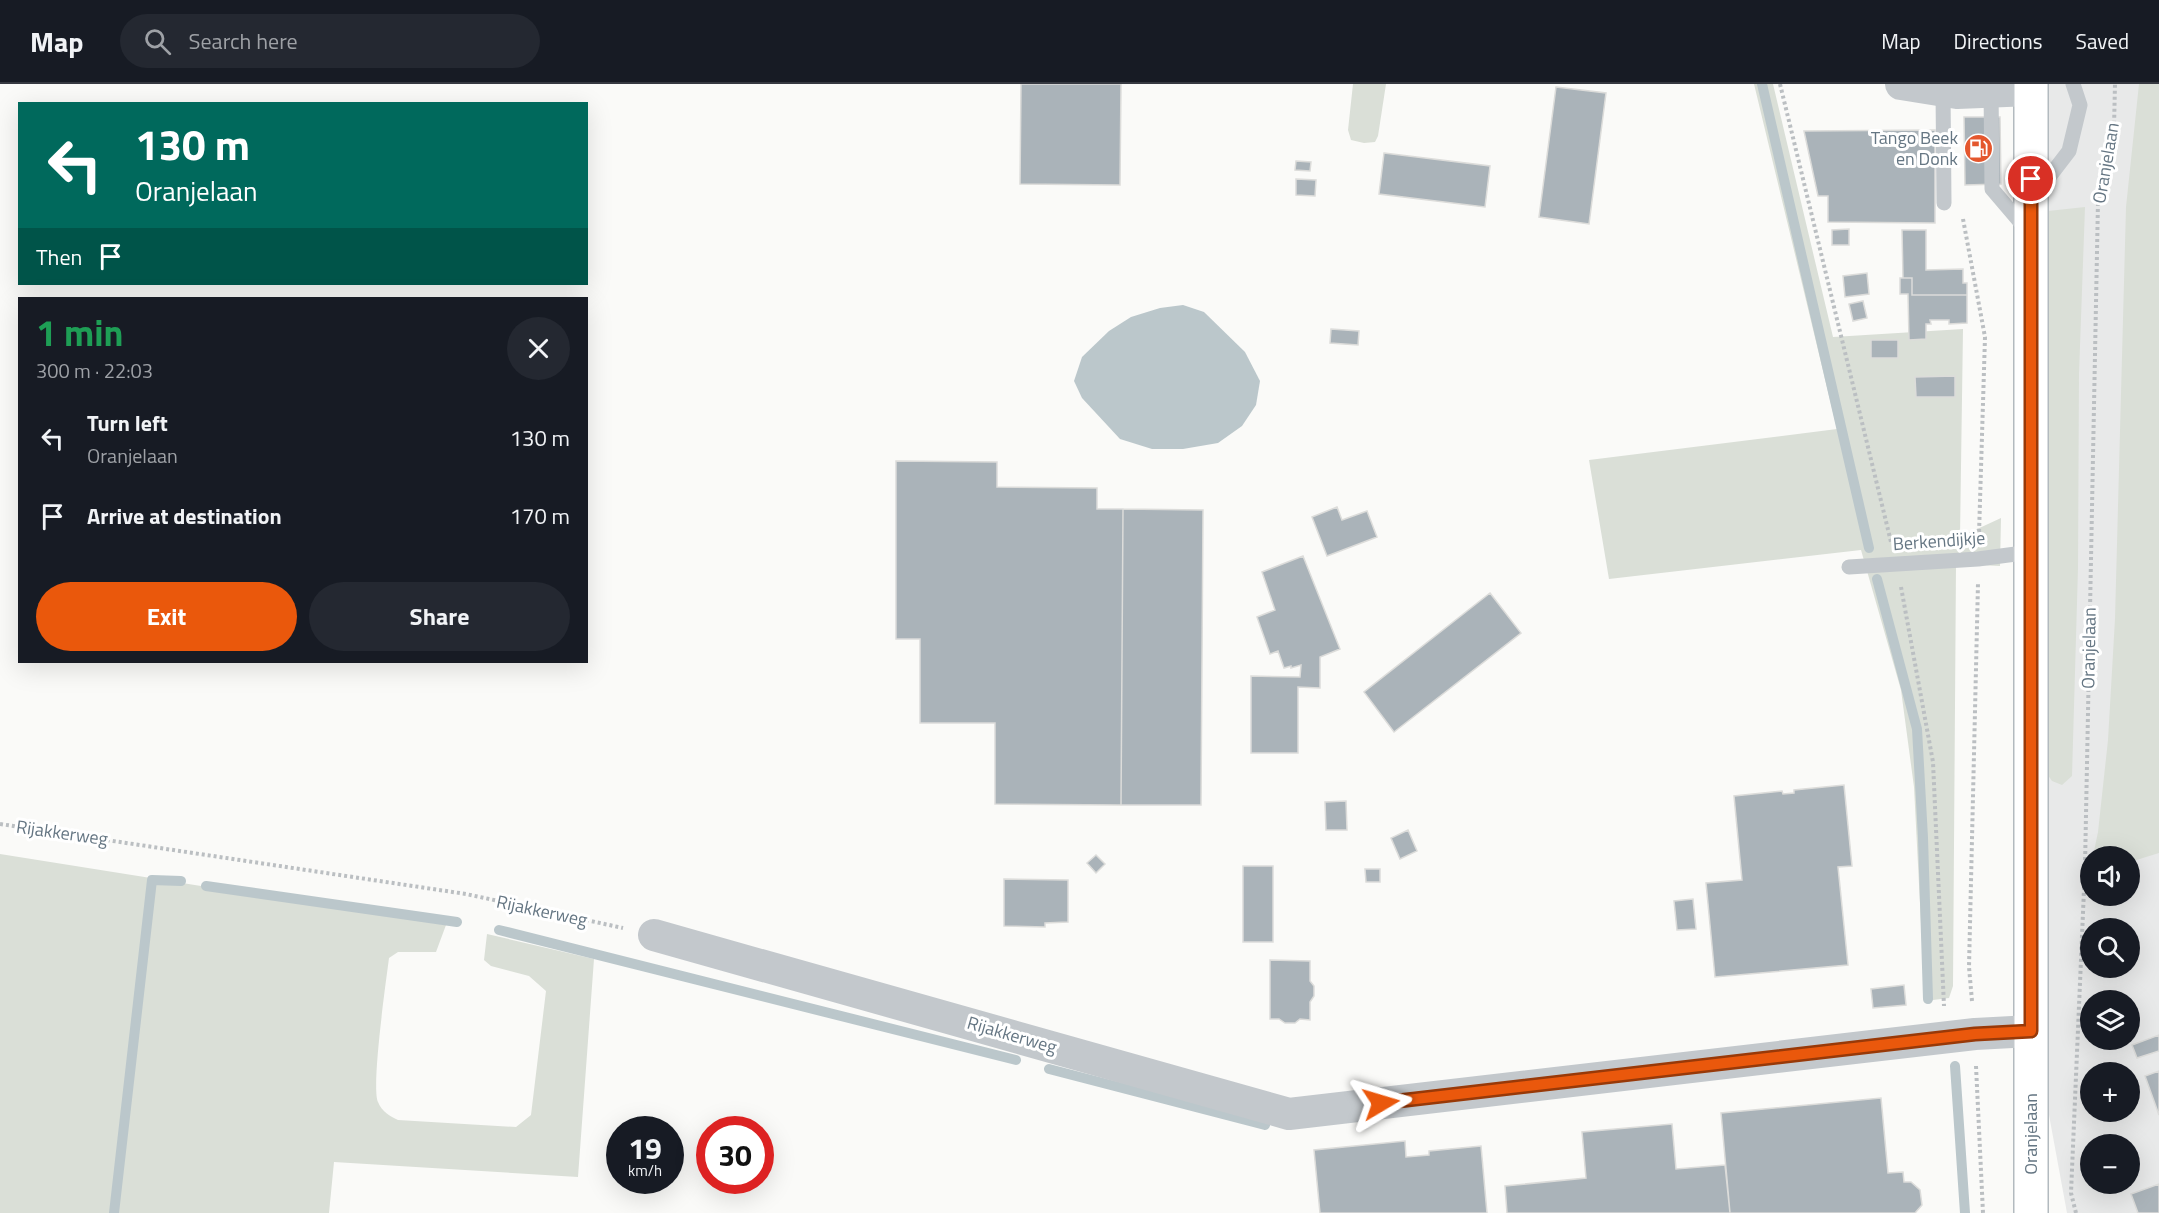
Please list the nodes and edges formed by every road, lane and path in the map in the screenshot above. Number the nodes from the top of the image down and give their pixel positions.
1 (1901, 84) edge
2 (2073, 84) edge
3 (2115, 84) edge
4 (2031, 87) edge
5 (1990, 88) edge
6 (1943, 90) junction
7 (2031, 201) junction
8 (1944, 203) dead end
9 (2031, 234) junction
10 (2031, 552) junction
11 (1849, 567) dead end
12 (0, 824) edge
13 (654, 935) joint
14 (2031, 1031) junction
15 (1975, 1034) junction
16 (1983, 1213) edge
17 (2031, 1213) edge
18 (2076, 1213) edge

1 - 6 street
2 - 7 lane
3 - 18 path, Oranjelaan
4 - 5 street
4 - 7 main road, Oranjelaan
5 - 6 street
5 - 9 lane
6 - 8 lane
7 - 9 main road, Oranjelaan
9 - 10 main road, Oranjelaan
10 - 11 lane, Berkendijkje
10 - 14 main road, Oranjelaan
12 - 13 path, Rijakkerweg
13 - 15 street, Rijakkerweg
14 - 15 street, Rijakkerweg
14 - 17 main road, Oranjelaan
15 - 16 path

